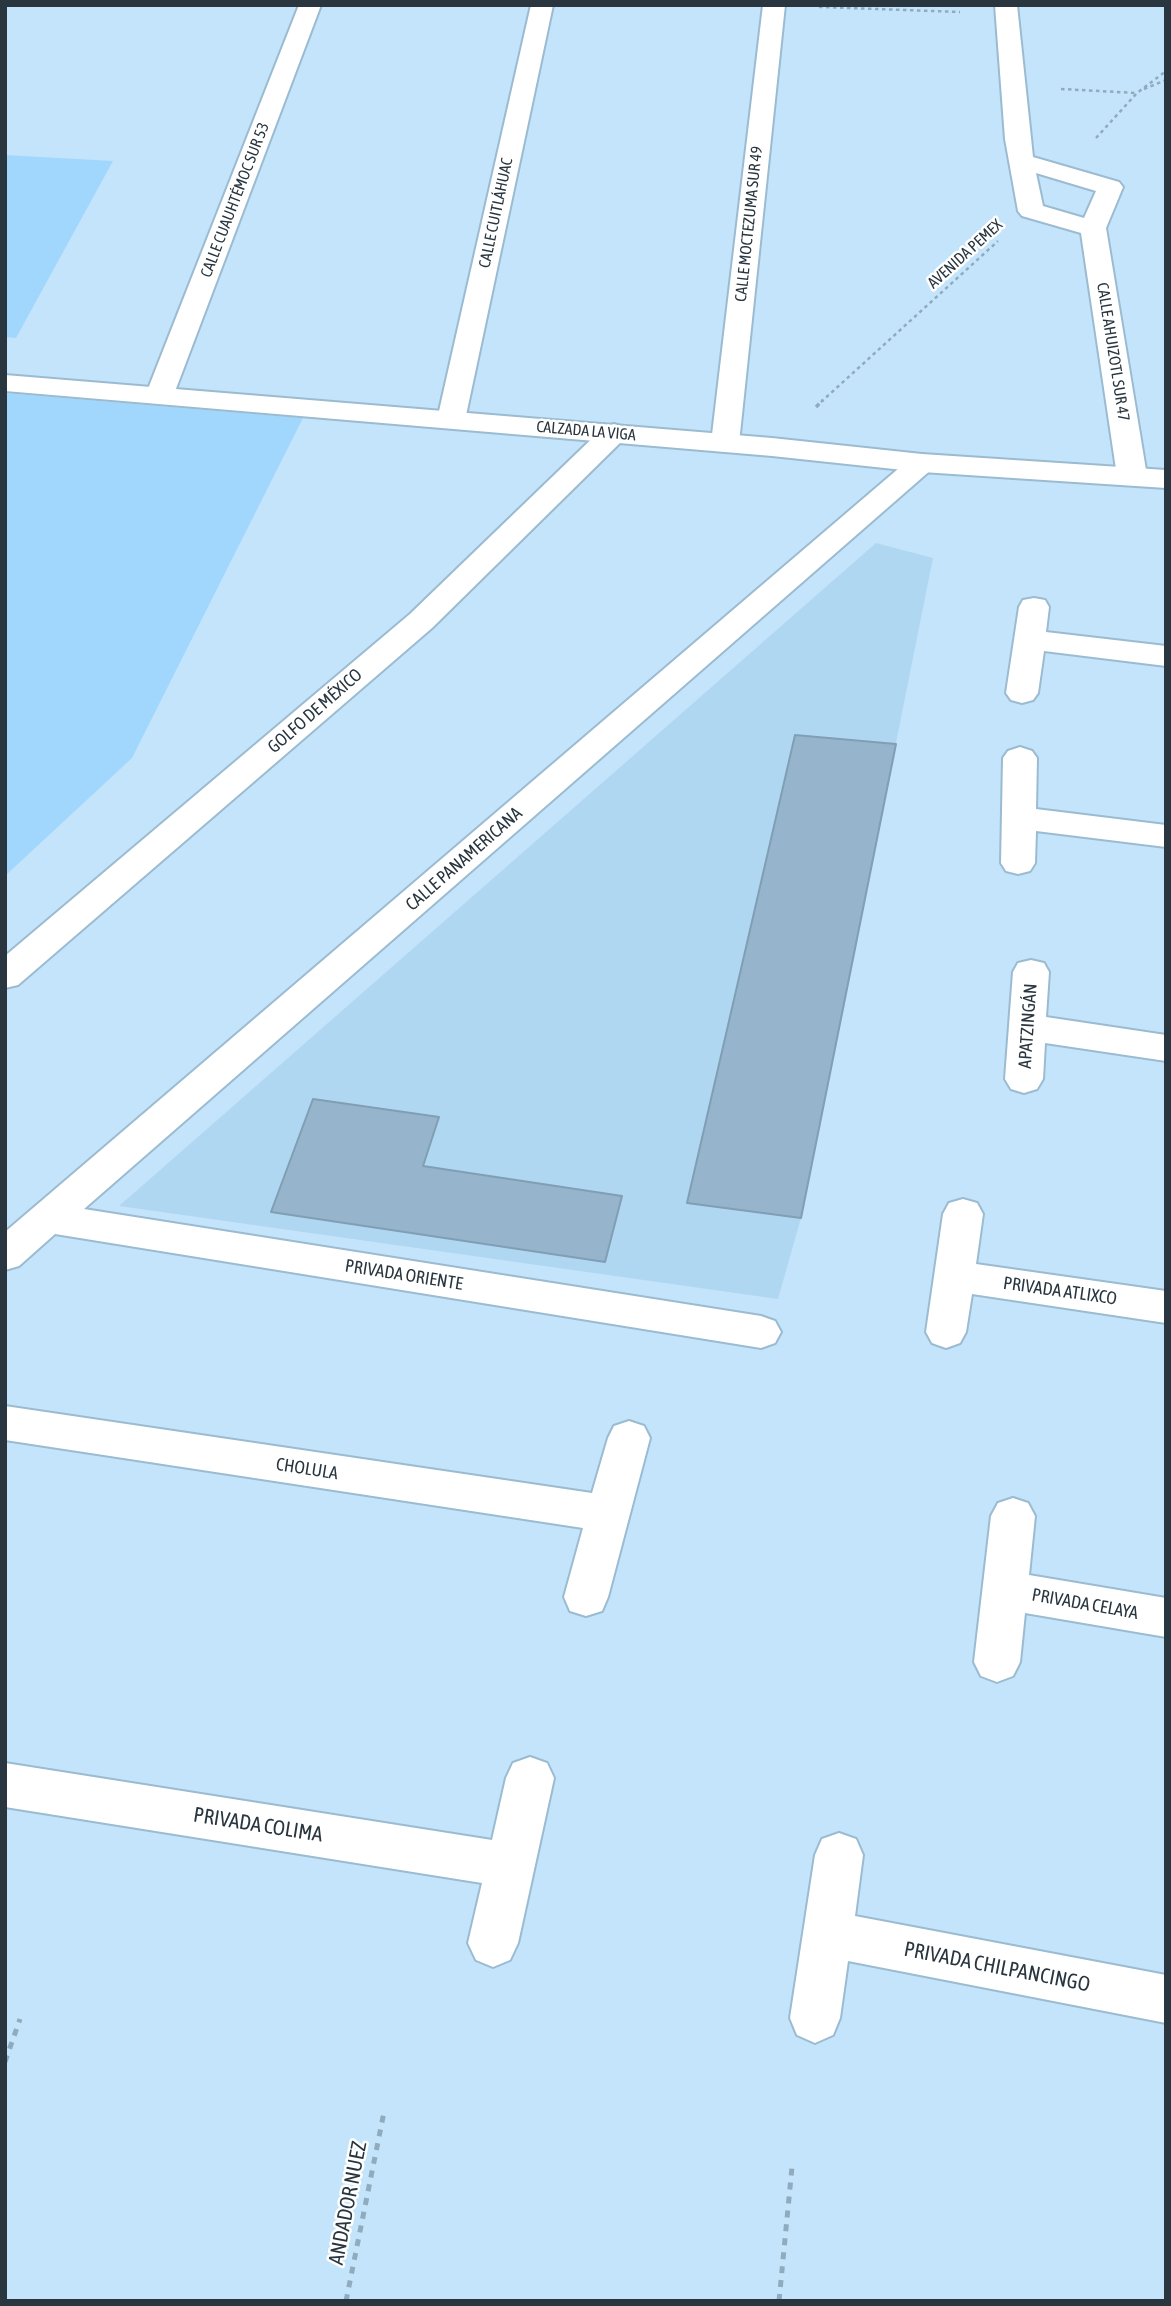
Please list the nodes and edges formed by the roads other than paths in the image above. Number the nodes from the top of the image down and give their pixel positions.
1 (310, 5) edge
2 (542, 5) edge
3 (774, 5) edge
4 (1006, 5) edge
5 (1020, 161) junction
6 (1093, 228) junction
7 (5, 383) edge
8 (160, 394) junction
9 (451, 420) junction
10 (614, 433) junction
11 (724, 443) junction
12 (922, 464) junction
13 (1132, 476) junction
14 (1166, 479) edge
15 (1034, 607) dead end
16 (1029, 640) junction
17 (1166, 656) edge
18 (1022, 693) dead end
19 (1020, 758) dead end
20 (1019, 818) junction
21 (1166, 835) edge
22 (1018, 863) dead end
23 (1031, 972) dead end
24 (5, 976) edge
25 (1028, 1027) junction
26 (1166, 1048) edge
27 (1024, 1079) dead end
28 (963, 1214) dead end
29 (47, 1218) junction
30 (5, 1255) edge
31 (954, 1276) junction
32 (1166, 1307) edge
33 (761, 1332) dead end
34 (946, 1332) dead end
35 (5, 1423) edge
36 (629, 1438) dead end
37 (608, 1514) junction
38 (1013, 1516) dead end
39 (1005, 1590) junction
40 (586, 1597) dead end
41 (1166, 1618) edge
42 (997, 1662) dead end
43 (530, 1779) dead end
44 (5, 1785) edge
45 (839, 1855) dead end
46 (510, 1865) junction
47 (828, 1934) junction
48 (493, 1943) dead end
49 (1166, 1999) edge
50 (815, 2018) dead end

1 - 8 street, CALLE CUAUHTÉMOC SUR 53
2 - 9 street, CALLE CUITLÁHUAC
3 - 11 street, CALLE MOCTEZUMA SUR 49
4 - 5 street
5 - 6 street
5 - 6 street
6 - 13 street, CALLE AHUIZOTL SUR 47
7 - 8 street, CALZADA LA VIGA
8 - 9 street, CALZADA LA VIGA
9 - 10 street, CALZADA LA VIGA
10 - 11 street, CALZADA LA VIGA
10 - 24 street, GOLFO DE MÉXICO
11 - 12 street, CALZADA LA VIGA
12 - 13 street, CALZADA LA VIGA
12 - 29 street, CALLE PANAMERICANA
13 - 14 street, CALZADA LA VIGA
15 - 16 street
16 - 17 street
16 - 18 street
19 - 20 street
20 - 21 street
20 - 22 street
23 - 25 street, APATZINGÁN
25 - 26 street
25 - 27 street, APATZINGÁN
28 - 31 street
29 - 30 street, CALLE PANAMERICANA
29 - 33 street, PRIVADA ORIENTE
31 - 32 street, PRIVADA ATLIXCO
31 - 34 street
35 - 37 street, CHOLULA
36 - 37 street
37 - 40 street
38 - 39 street
39 - 41 street, PRIVADA CELAYA
39 - 42 street
43 - 46 street
44 - 46 street, PRIVADA COLIMA
45 - 47 street
46 - 48 street
47 - 49 street, PRIVADA CHILPANCINGO
47 - 50 street

